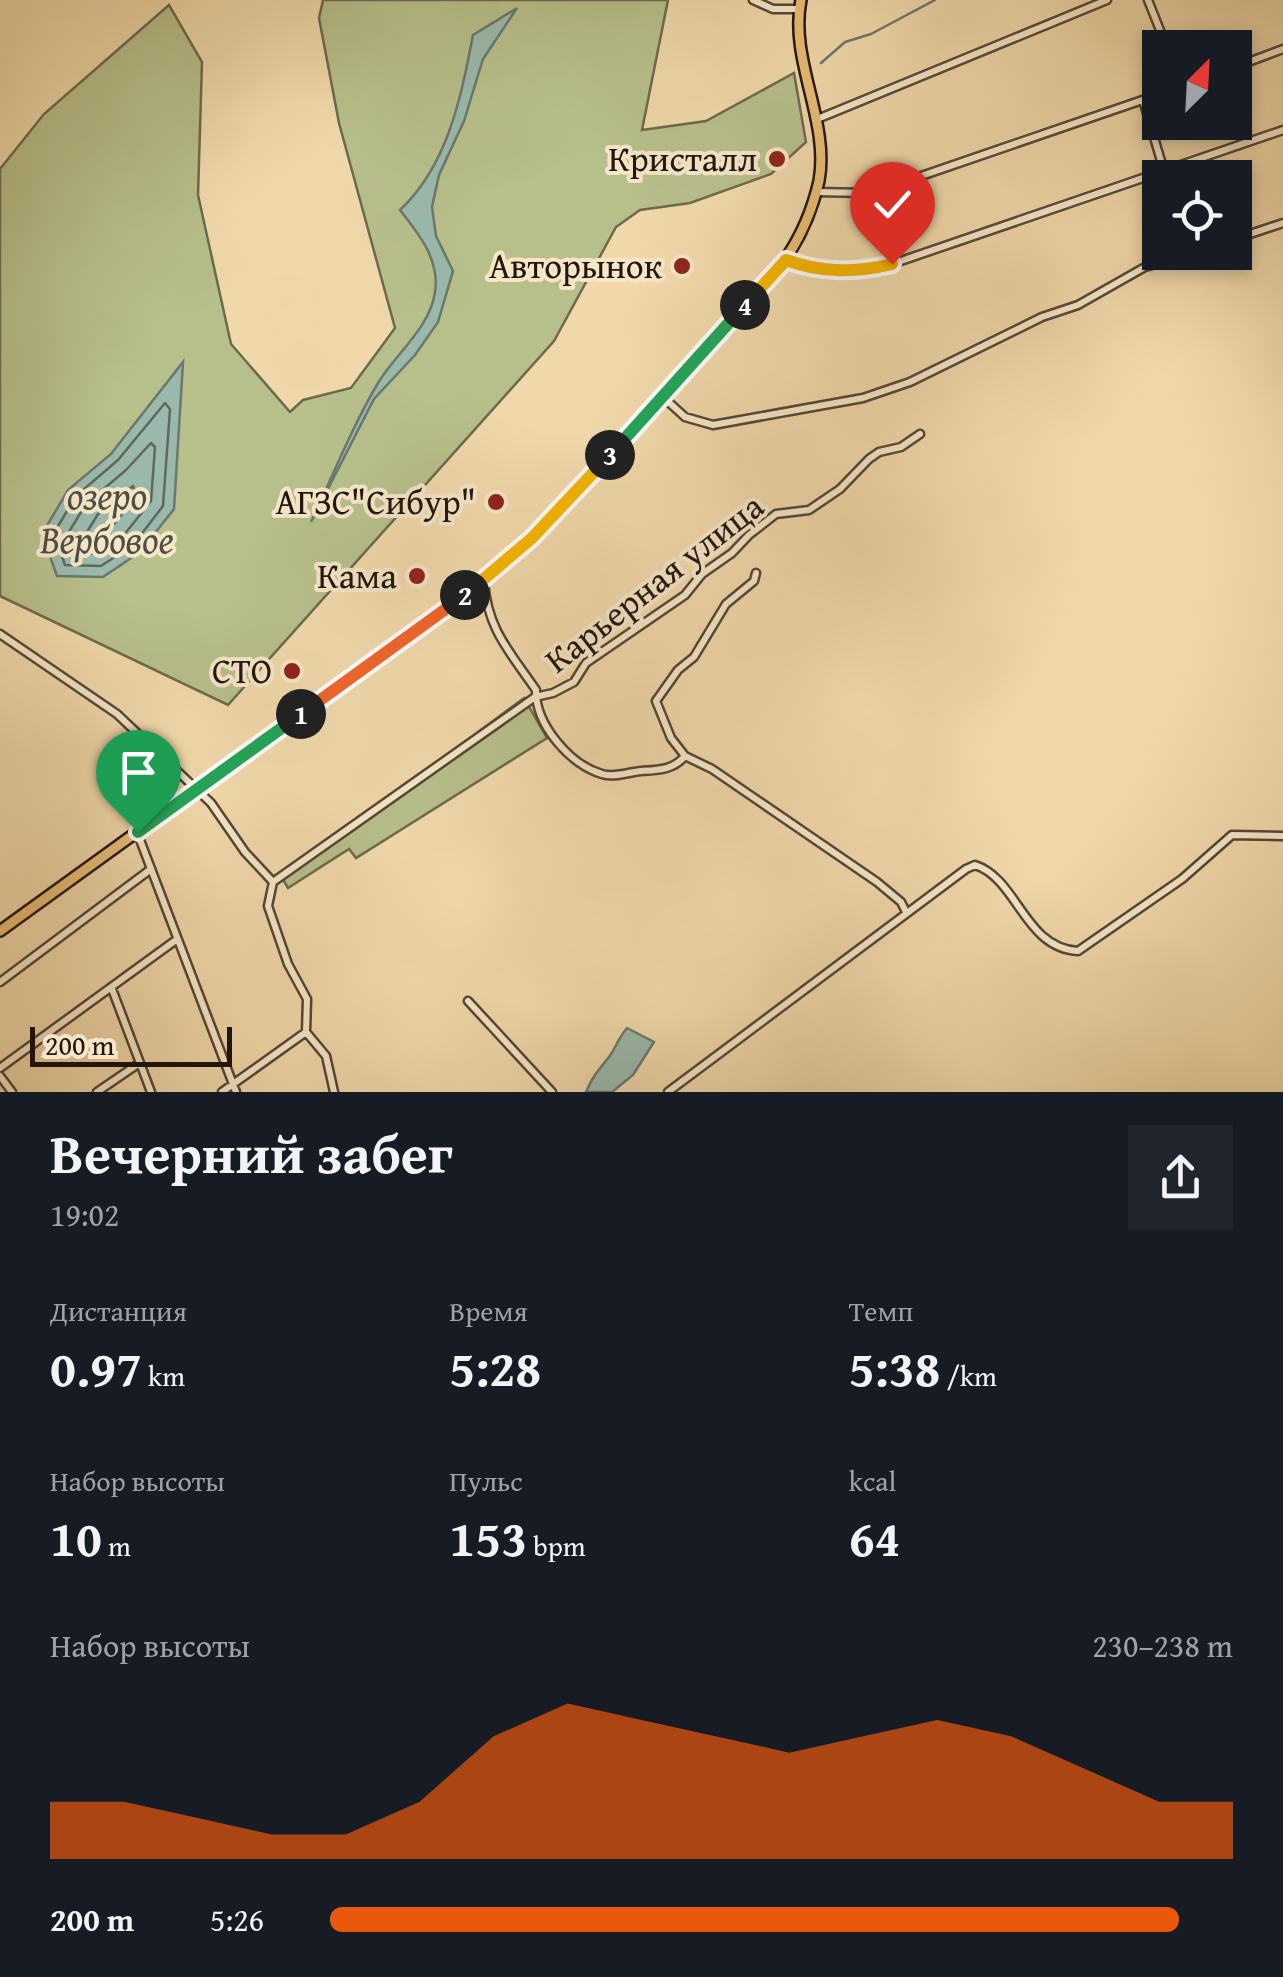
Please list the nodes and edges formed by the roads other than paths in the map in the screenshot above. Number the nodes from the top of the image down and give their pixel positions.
1 (753, 0) edge
2 (1108, 0) edge
3 (1148, 0) edge
4 (800, 4) edge
5 (1160, 30) edge
6 (1283, 50) edge
7 (1252, 60) edge
8 (1142, 100) edge
9 (815, 120) junction
10 (1283, 130) edge
11 (1189, 160) edge
12 (1142, 176) edge
13 (816, 192) junction
14 (1283, 222) edge
15 (1252, 232) edge
16 (786, 260) junction
17 (1142, 268) edge
18 (663, 397) junction
19 (920, 434) dead end
20 (756, 574) dead end
21 (484, 581) junction
22 (0, 634) edge
23 (536, 696) junction
24 (685, 756) junction
25 (196, 790) junction
26 (138, 832) junction
27 (1283, 836) edge
28 (150, 868) junction
29 (273, 882) junction
30 (906, 912) junction
31 (0, 931) edge
32 (176, 940) junction
33 (0, 982) edge
34 (112, 989) junction
35 (468, 1001) dead end
36 (306, 1032) junction
37 (138, 1064) junction
38 (0, 1072) edge
39 (234, 1088) edge
40 (12, 1092) edge
41 (98, 1092) edge
42 (151, 1092) edge
43 (222, 1092) edge
44 (334, 1092) edge
45 (552, 1092) edge
46 (668, 1092) edge

1 - 4 street
2 - 9 street
3 - 5 street
4 - 9 main road
6 - 7 street
8 - 13 street
9 - 13 main road
10 - 11 street
12 - 16 street
13 - 16 main road
14 - 15 street
16 - 18 main road
17 - 18 street
18 - 21 main road
19 - 23 street, Карьерная улица
20 - 24 street
21 - 23 street
21 - 25 main road
22 - 25 street
23 - 24 street
23 - 29 street, Карьерная улица
24 - 30 street
25 - 26 main road
25 - 29 street
26 - 28 street
26 - 31 main road
27 - 30 street
28 - 32 street
28 - 33 street
29 - 36 street
30 - 46 street
32 - 34 street
32 - 39 street
34 - 37 street
34 - 38 street
35 - 45 street
36 - 39 street
36 - 44 street
37 - 41 street
37 - 42 street
38 - 40 street
39 - 43 street

